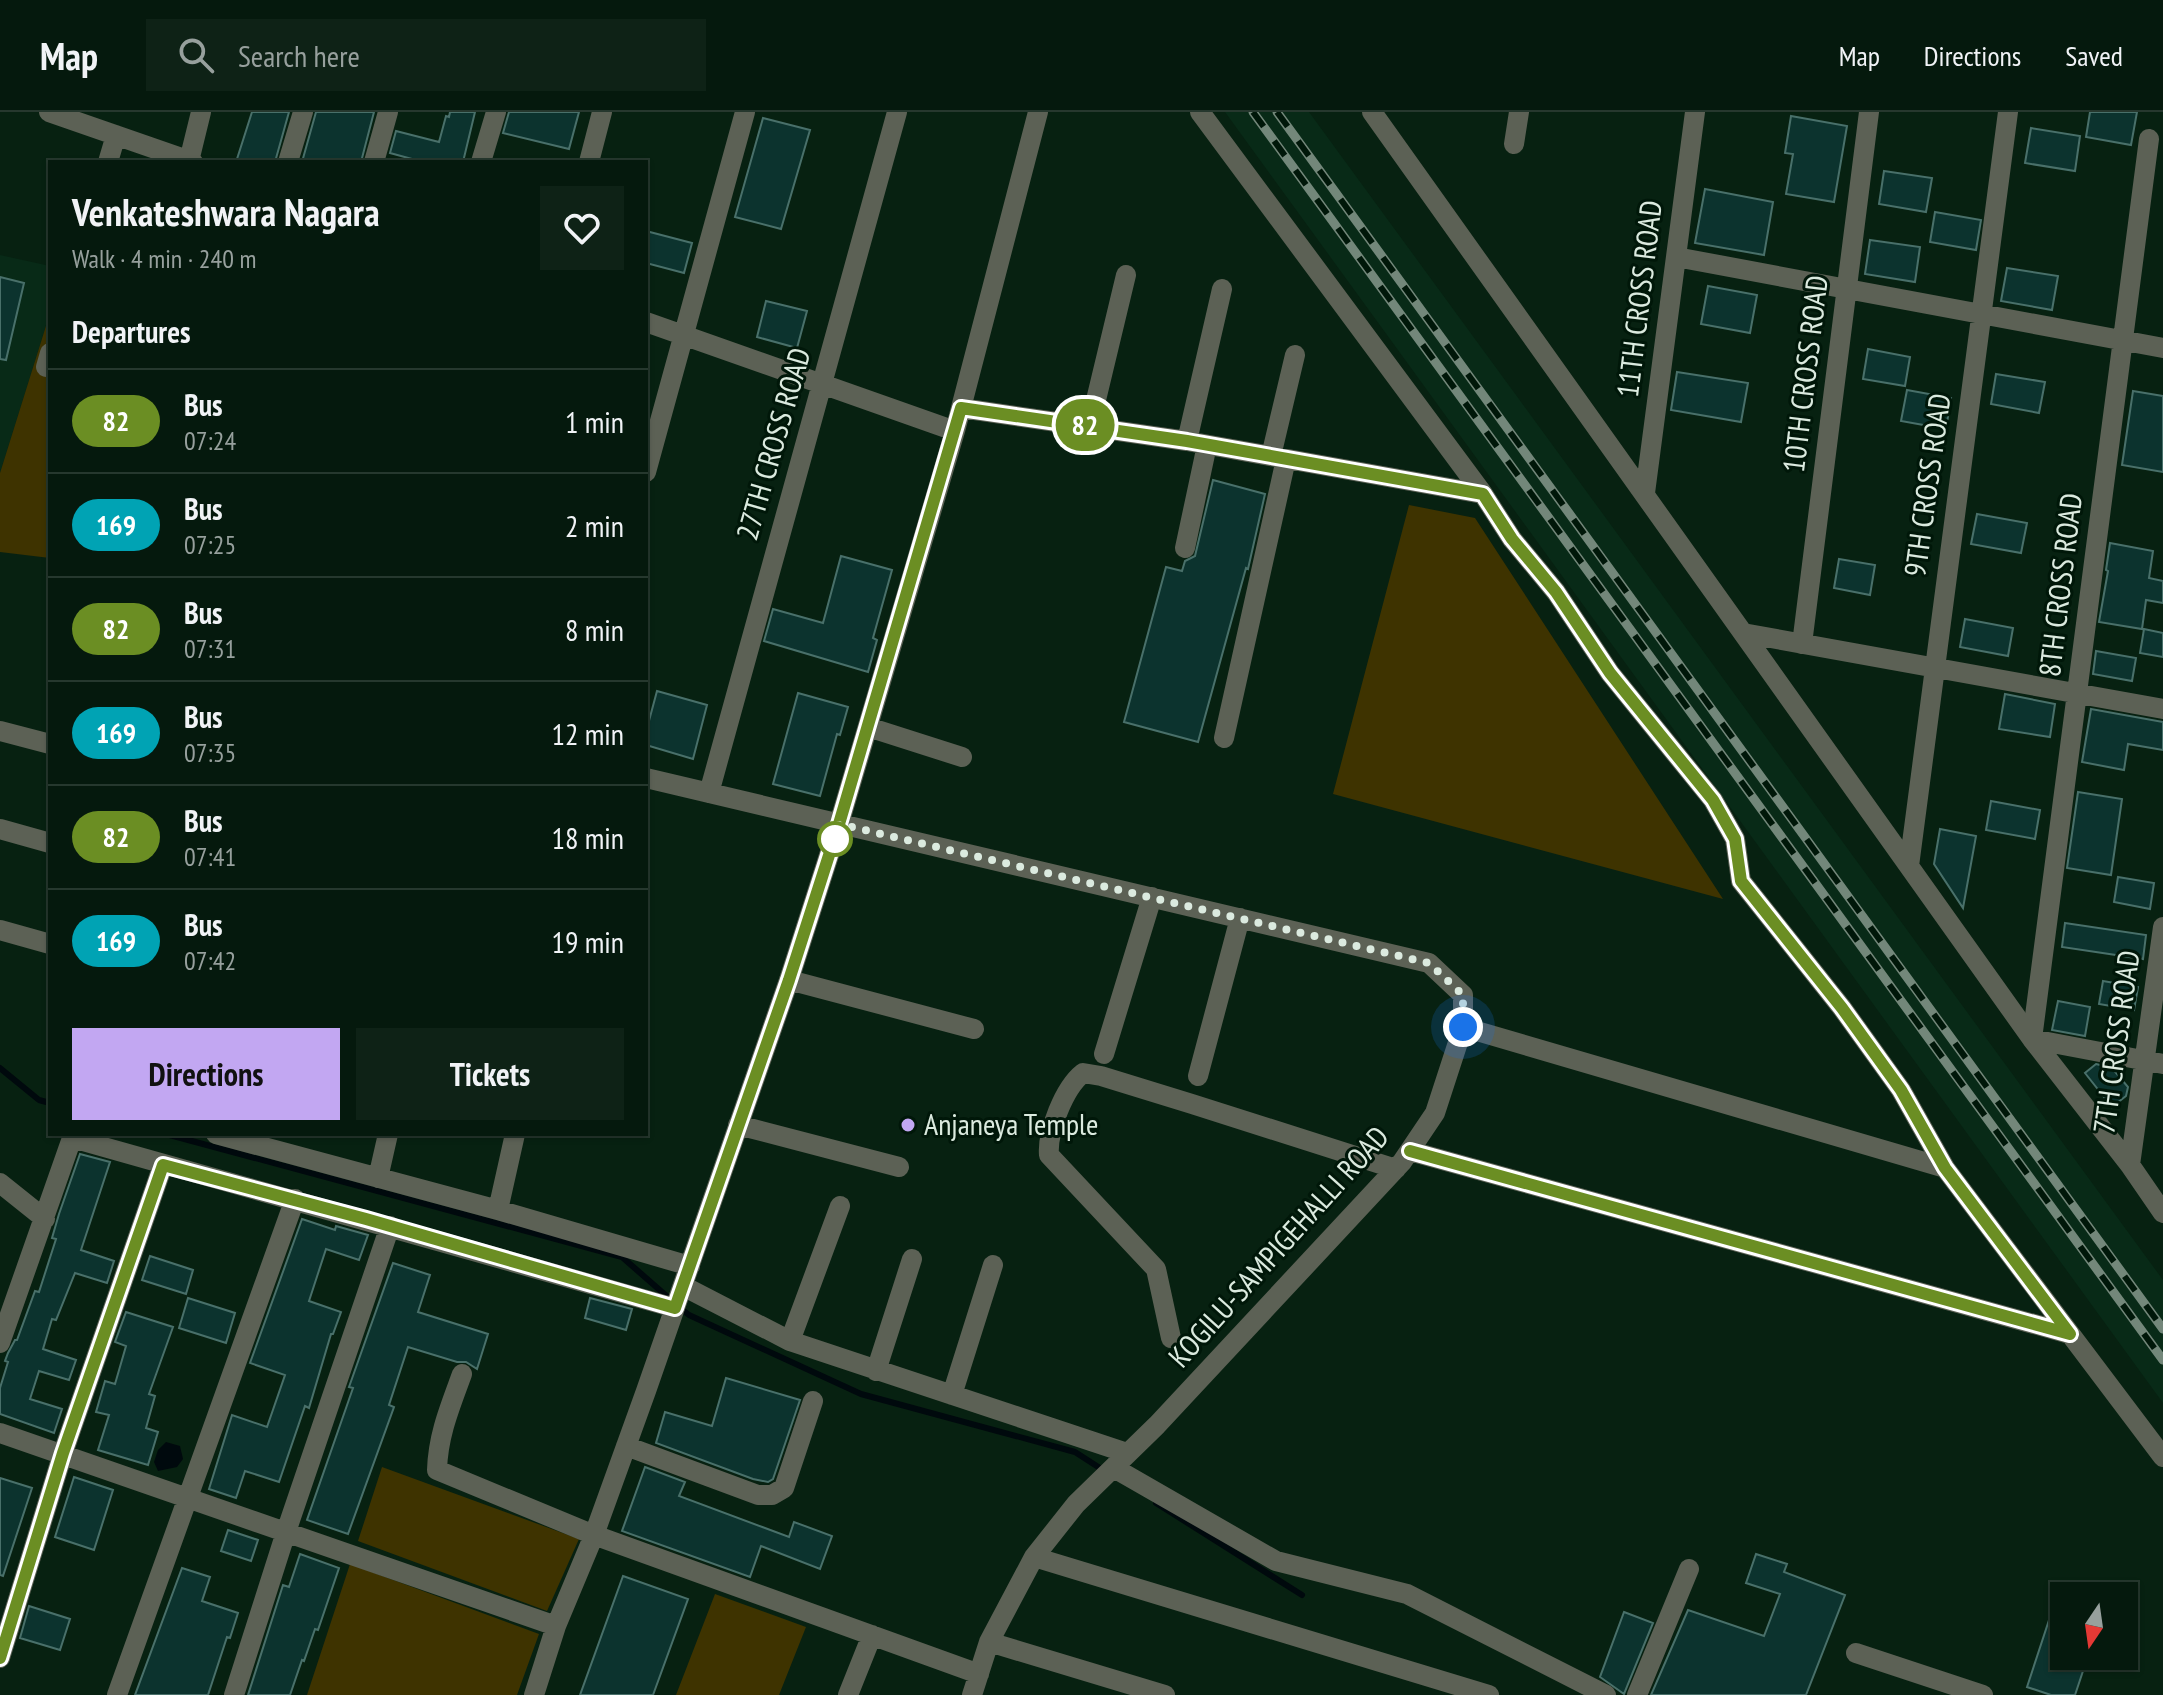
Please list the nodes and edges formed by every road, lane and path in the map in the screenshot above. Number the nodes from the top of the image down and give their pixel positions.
1 (49, 112) edge
2 (201, 112) edge
3 (303, 112) edge
4 (388, 112) edge
5 (496, 112) edge
6 (602, 112) edge
7 (745, 112) edge
8 (897, 112) edge
9 (1038, 112) edge
10 (1200, 112) edge
11 (1372, 112) edge
12 (1519, 112) edge
13 (1695, 112) edge
14 (1869, 112) edge
15 (2008, 112) edge
16 (92, 119) edge
17 (116, 135) junction
18 (2149, 139) dead end
19 (1514, 144) dead end
20 (109, 160) edge
21 (188, 160) edge
22 (191, 160) edge
23 (289, 160) edge
24 (375, 160) edge
25 (482, 160) edge
26 (590, 160) edge
27 (1676, 257) junction
28 (1126, 275) dead end
29 (1222, 289) dead end
30 (1847, 289) junction
31 (1981, 314) junction
32 (648, 323) edge
33 (682, 335) junction
34 (2123, 340) junction
35 (2163, 348) edge
36 (1295, 355) dead end
37 (823, 383) junction
38 (961, 408) junction
39 (1090, 425) junction
40 (955, 431) junction
41 (1197, 443) junction
42 (1278, 457) junction
43 (648, 464) edge
44 (1645, 493) junction
45 (1483, 494) junction
46 (1185, 548) dead end
47 (1743, 633) junction
48 (1802, 644) junction
49 (1934, 668) junction
50 (2077, 693) junction
51 (2163, 709) edge
52 (868, 727) junction
53 (0, 731) edge
54 (1224, 738) dead end
55 (48, 743) edge
56 (962, 757) dead end
57 (648, 778) edge
58 (709, 793) junction
59 (839, 824) junction
60 (0, 829) edge
61 (48, 842) edge
62 (1909, 866) junction
63 (1152, 897) junction
64 (1240, 918) junction
65 (2163, 927) edge
66 (0, 930) edge
67 (48, 943) edge
68 (789, 980) junction
69 (1463, 1027) junction
70 (974, 1029) dead end
71 (2032, 1039) junction
72 (1104, 1054) dead end
73 (2154, 1062) edge
74 (1198, 1076) dead end
75 (738, 1125) junction
76 (230, 1136) edge
77 (388, 1136) edge
78 (515, 1136) edge
79 (286, 1144) edge
80 (1410, 1151) junction
81 (163, 1165) junction
82 (2130, 1165) junction
83 (899, 1167) dead end
84 (1945, 1168) junction
85 (1396, 1169) junction
86 (378, 1178) junction
87 (0, 1183) edge
88 (295, 1199) junction
89 (840, 1206) dead end
90 (498, 1210) junction
91 (2163, 1213) edge
92 (45, 1219) junction
93 (390, 1226) junction
94 (912, 1259) dead end
95 (993, 1265) dead end
96 (690, 1266) junction
97 (678, 1299) junction
98 (2070, 1334) junction
99 (1171, 1338) dead end
100 (790, 1341) junction
101 (0, 1343) edge
102 (876, 1371) junction
103 (462, 1374) dead end
104 (952, 1395) junction
105 (813, 1401) dead end
106 (0, 1433) edge
107 (626, 1446) junction
108 (63, 1453) junction
109 (2163, 1457) edge
110 (1114, 1467) junction
111 (187, 1499) junction
112 (286, 1532) junction
113 (594, 1535) junction
114 (1034, 1557) junction
115 (1689, 1569) dead end
116 (556, 1626) junction
117 (872, 1635) junction
118 (989, 1642) junction
119 (1856, 1653) dead end
120 (0, 1658) edge
121 (979, 1674) junction
122 (117, 1695) edge
123 (234, 1695) edge
124 (534, 1695) edge
125 (848, 1695) edge
126 (972, 1695) edge
127 (1165, 1695) edge
128 (1489, 1695) edge
129 (1606, 1695) edge
130 (1637, 1695) edge
131 (1983, 1695) edge

1 - 16 street
2 - 22 street
3 - 23 street
4 - 24 street
5 - 25 street
6 - 26 street
7 - 33 street
8 - 37 street, 27TH CROSS ROAD
9 - 38 street
10 - 45 street
11 - 44 street
12 - 19 street
13 - 27 street, 11TH CROSS ROAD
14 - 30 street, 10TH CROSS ROAD
15 - 31 street, 9TH CROSS ROAD
16 - 17 street
17 - 20 street
17 - 21 street
18 - 34 street, 8TH CROSS ROAD
27 - 30 street
27 - 44 street, 11TH CROSS ROAD
28 - 39 street
29 - 41 street
30 - 31 street
30 - 48 street, 10TH CROSS ROAD
31 - 34 street
31 - 49 street, 9TH CROSS ROAD
32 - 33 street
33 - 37 street
33 - 43 street
34 - 35 street
34 - 50 street, 8TH CROSS ROAD
36 - 42 street
37 - 40 street
37 - 58 street, 27TH CROSS ROAD
38 - 39 street
38 - 40 street
39 - 41 street
40 - 52 street
41 - 42 street
41 - 46 street
42 - 45 street
42 - 54 street
44 - 47 street
45 - 84 street
47 - 48 street
47 - 62 street
48 - 49 street
49 - 50 street
49 - 62 street, 9TH CROSS ROAD
50 - 51 street
50 - 71 street, 8TH CROSS ROAD
52 - 56 street
52 - 59 street
53 - 55 street
57 - 58 street, KOGILU-SAMPIGEHALLI ROAD
58 - 59 street, KOGILU-SAMPIGEHALLI ROAD
59 - 63 street, KOGILU-SAMPIGEHALLI ROAD
59 - 68 street
60 - 61 street
62 - 71 street
63 - 64 street, KOGILU-SAMPIGEHALLI ROAD
63 - 72 street
64 - 69 street, KOGILU-SAMPIGEHALLI ROAD
64 - 74 street
65 - 73 street, 7TH CROSS ROAD
66 - 67 street
68 - 70 street
68 - 75 street
69 - 80 street, KOGILU-SAMPIGEHALLI ROAD
69 - 84 street
71 - 73 street
71 - 82 street
73 - 82 street, 7TH CROSS ROAD
75 - 83 street
75 - 96 street
76 - 79 street
77 - 86 street
78 - 90 street
79 - 86 street
80 - 85 street, KOGILU-SAMPIGEHALLI ROAD
80 - 98 street
81 - 88 street
81 - 92 street
81 - 108 street
82 - 91 street
84 - 98 street
85 - 99 street
85 - 110 street, KOGILU-SAMPIGEHALLI ROAD
86 - 90 street
87 - 92 street
88 - 93 street
88 - 111 street
89 - 100 street
90 - 96 street
92 - 101 street
93 - 97 street
93 - 112 street
94 - 102 street
95 - 104 street
96 - 97 street
97 - 100 street
97 - 107 street
98 - 109 street
100 - 102 street
102 - 104 street
103 - 113 street
104 - 110 street
105 - 107 street
106 - 108 street
107 - 113 street
108 - 111 street
108 - 120 street
110 - 114 street, KOGILU-SAMPIGEHALLI ROAD
110 - 129 street
111 - 112 street
111 - 122 street
112 - 116 street
112 - 123 street
113 - 116 street
113 - 117 street
114 - 118 street, KOGILU-SAMPIGEHALLI ROAD
114 - 128 street
115 - 130 street
116 - 124 street
117 - 121 street
117 - 125 street
118 - 121 street, KOGILU-SAMPIGEHALLI ROAD
118 - 127 street
119 - 131 street
121 - 126 street, KOGILU-SAMPIGEHALLI ROAD

